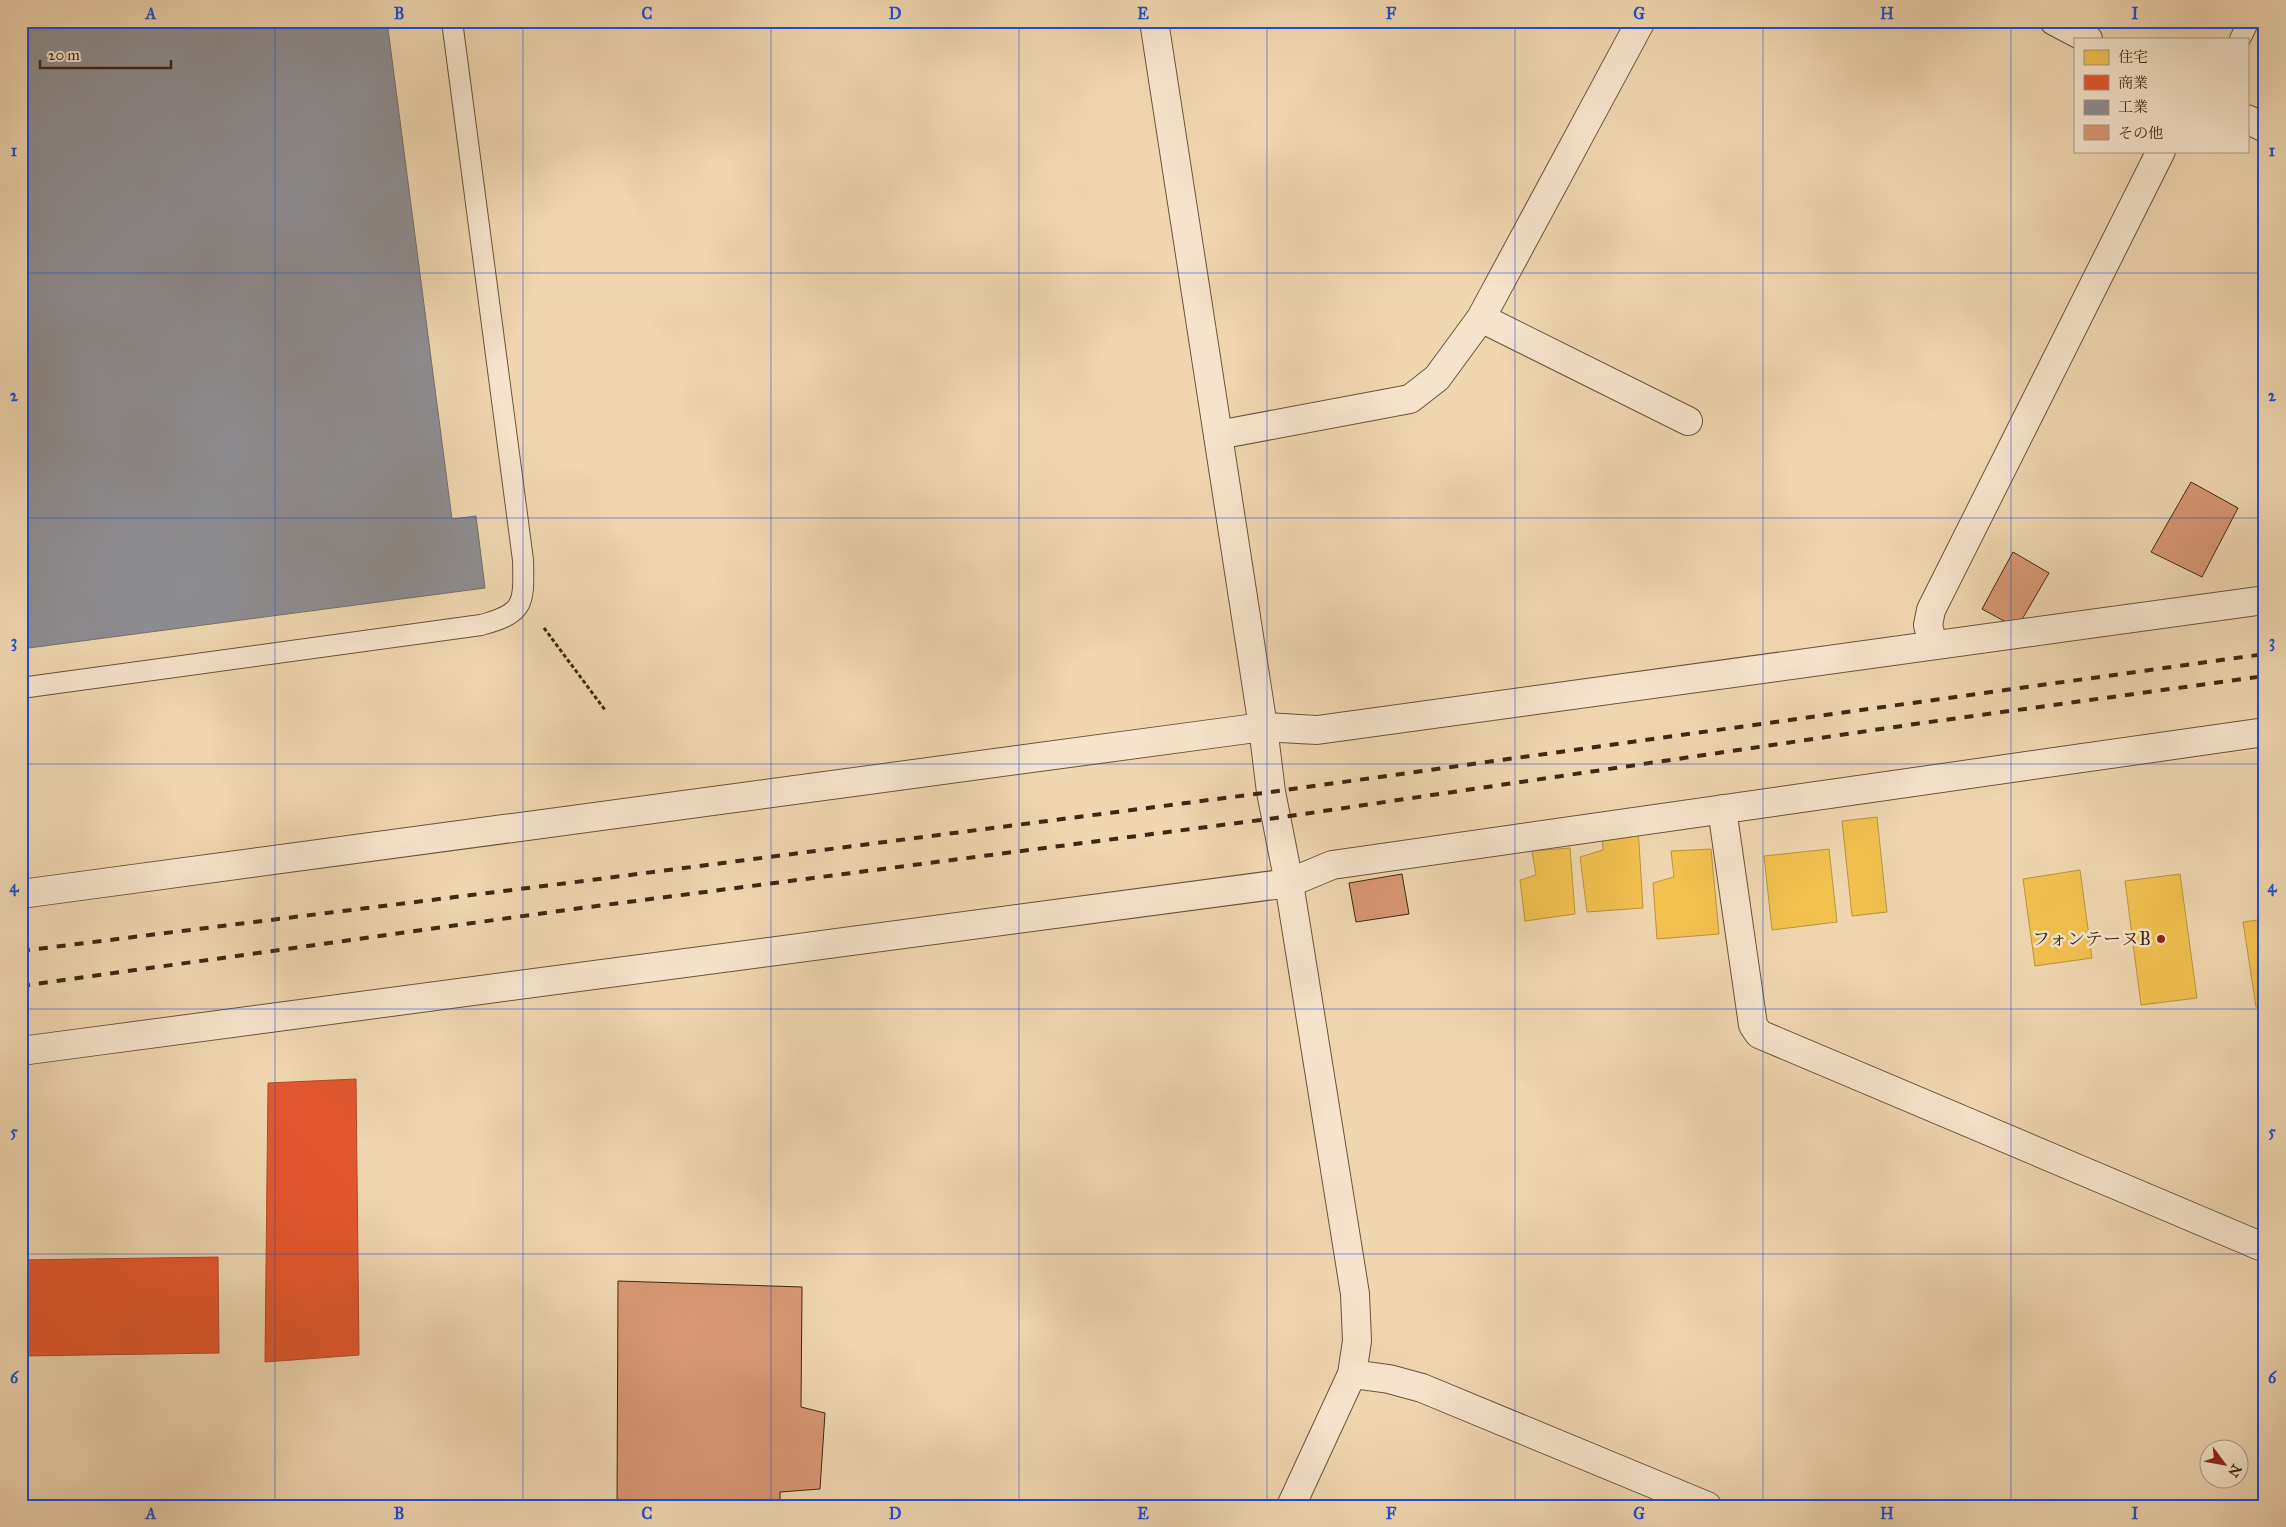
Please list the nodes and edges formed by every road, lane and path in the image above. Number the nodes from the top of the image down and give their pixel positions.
1 (452, 21) edge
2 (1154, 21) edge
3 (1641, 21) edge
4 (2054, 21) edge
5 (2249, 21) edge
6 (2086, 38) edge
7 (2240, 38) edge
8 (2248, 120) edge
9 (2265, 128) edge
10 (2160, 152) edge
11 (1481, 318) junction
12 (1688, 421) dead end
13 (1218, 435) junction
14 (2265, 600) edge
15 (516, 610) junction
16 (1933, 645) junction
17 (21, 688) edge
18 (604, 710) dead end
19 (1263, 727) junction
20 (2265, 732) edge
21 (1722, 809) junction
22 (1289, 883) junction
23 (21, 894) edge
24 (21, 1051) edge
25 (2265, 1248) edge
26 (1352, 1374) junction
27 (1291, 1506) edge
28 (1707, 1506) edge

1 - 15 lane
2 - 13 street
3 - 11 street
4 - 6 street
5 - 7 lane
8 - 9 street
10 - 16 street
11 - 12 street
11 - 13 street
13 - 19 street
14 - 16 street
15 - 17 lane
15 - 18 path
16 - 19 street
19 - 22 street
19 - 23 street
20 - 21 street
21 - 22 street
21 - 25 street
22 - 24 street
22 - 26 street
26 - 27 street
26 - 28 street

